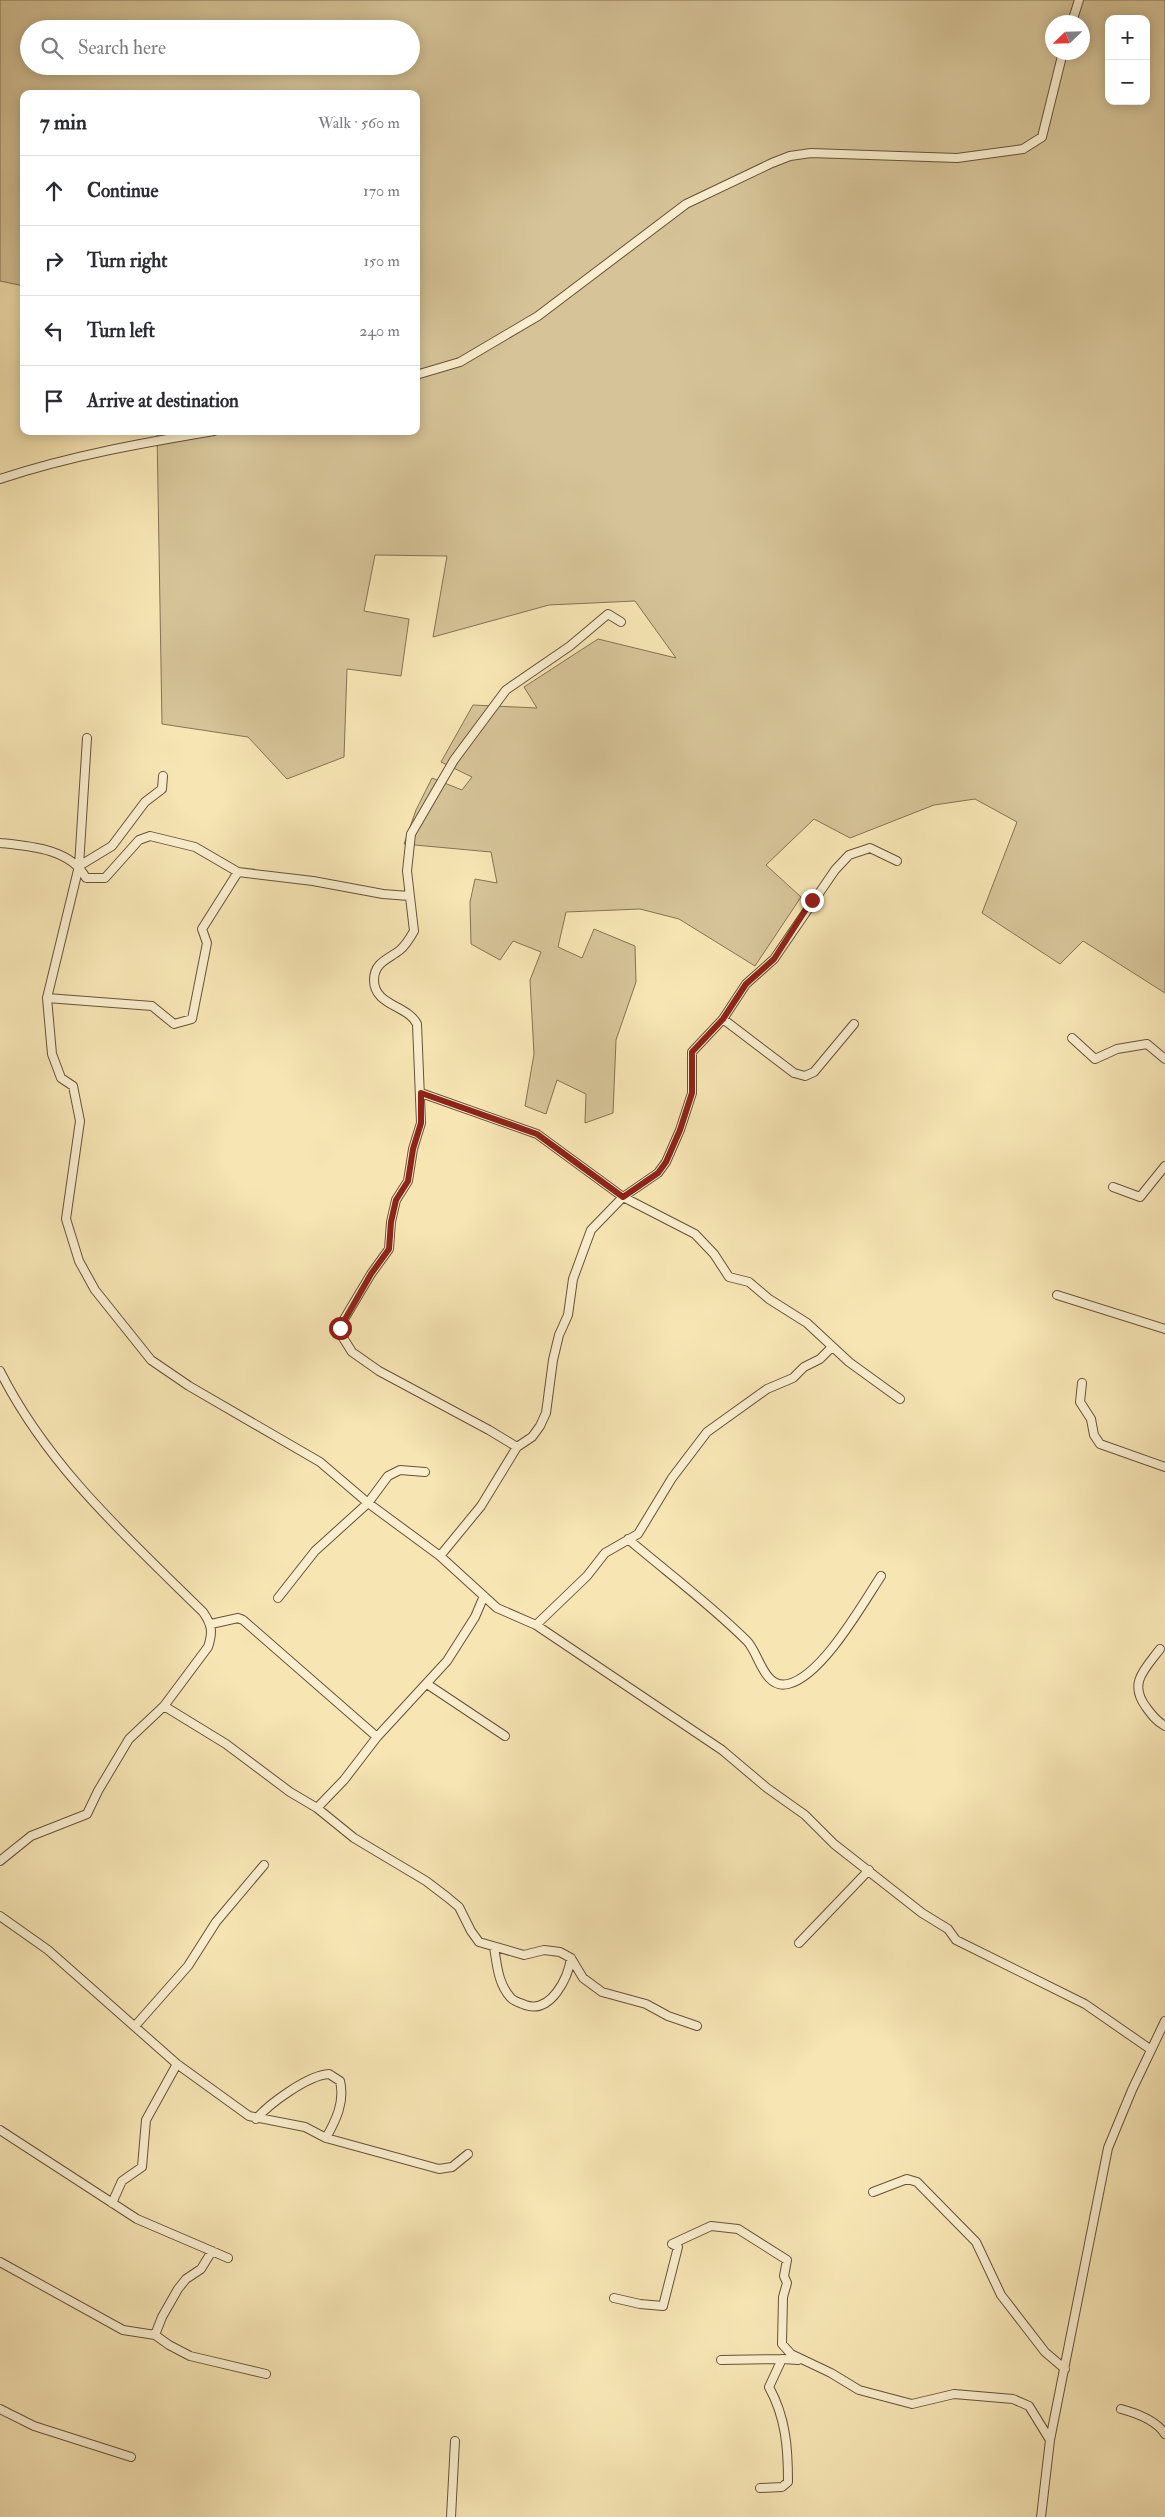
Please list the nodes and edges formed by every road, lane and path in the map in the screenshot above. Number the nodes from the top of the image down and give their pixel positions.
1 (1079, 0) edge
2 (1074, 15) edge
3 (1061, 60) edge
4 (420, 374) edge
5 (194, 435) edge
6 (0, 479) edge
7 (621, 622) dead end
8 (87, 738) dead end
9 (163, 776) dead end
10 (0, 843) edge
11 (897, 861) dead end
12 (79, 866) junction
13 (238, 872) junction
14 (409, 896) junction
15 (47, 998) junction
16 (723, 1019) junction
17 (854, 1024) dead end
18 (1072, 1038) dead end
19 (1165, 1059) edge
20 (421, 1093) junction
21 (1165, 1166) edge
22 (1113, 1188) dead end
23 (623, 1197) junction
24 (1057, 1295) dead end
25 (1165, 1329) edge
26 (832, 1346) junction
27 (0, 1372) edge
28 (1082, 1383) dead end
29 (900, 1399) dead end
30 (517, 1447) junction
31 (1165, 1467) edge
32 (425, 1472) dead end
33 (368, 1503) junction
34 (628, 1539) junction
35 (440, 1556) junction
36 (882, 1576) dead end
37 (484, 1596) junction
38 (278, 1598) dead end
39 (211, 1624) junction
40 (536, 1625) junction
41 (1160, 1649) dead end
42 (428, 1684) junction
43 (164, 1706) junction
44 (1165, 1726) edge
45 (505, 1736) dead end
46 (377, 1737) junction
47 (317, 1808) junction
48 (0, 1861) edge
49 (264, 1865) dead end
50 (869, 1870) junction
51 (0, 1916) edge
52 (799, 1943) dead end
53 (494, 1947) junction
54 (571, 1958) junction
55 (1165, 2020) edge
56 (135, 2026) junction
57 (697, 2026) dead end
58 (1150, 2050) junction
59 (177, 2064) junction
60 (256, 2119) junction
61 (0, 2130) edge
62 (326, 2138) junction
63 (468, 2154) dead end
64 (874, 2192) dead end
65 (112, 2203) junction
66 (212, 2251) junction
67 (228, 2258) dead end
68 (0, 2262) edge
69 (614, 2298) dead end
70 (155, 2335) junction
71 (782, 2359) junction
72 (721, 2360) dead end
73 (805, 2361) junction
74 (1065, 2369) junction
75 (266, 2374) dead end
76 (0, 2409) edge
77 (1121, 2409) dead end
78 (1164, 2431) edge
79 (1050, 2440) junction
80 (455, 2441) dead end
81 (131, 2457) dead end
82 (760, 2488) dead end
83 (451, 2517) edge
84 (1041, 2517) edge

1 - 2 street
3 - 4 street
5 - 6 street
7 - 14 street
8 - 12 street
9 - 12 street
10 - 12 street
11 - 16 street
12 - 13 street
12 - 15 street
13 - 14 street
13 - 15 street
14 - 20 street
15 - 33 street
16 - 17 street
16 - 23 street
18 - 19 street
20 - 23 street
20 - 30 street
21 - 22 street
23 - 26 street
23 - 30 street
24 - 25 street
26 - 29 street
26 - 34 street
27 - 39 street
28 - 31 street
30 - 35 street
32 - 33 street
33 - 35 street
33 - 38 street
34 - 36 street
34 - 40 street
35 - 37 street
37 - 40 street
37 - 42 street
39 - 43 street
39 - 46 street
40 - 50 street
41 - 44 street
42 - 45 street
42 - 46 street
43 - 47 street
43 - 48 street
46 - 47 street
47 - 53 street
49 - 56 street
50 - 52 street
50 - 58 street
51 - 56 street
53 - 54 street
53 - 54 street
54 - 57 street
55 - 58 street
56 - 59 street
58 - 74 street
59 - 60 street
59 - 65 street
60 - 62 street
60 - 62 street
61 - 65 street
62 - 63 street
64 - 74 street
65 - 66 street
66 - 67 street
66 - 70 street
68 - 70 street
69 - 73 street
70 - 75 street
71 - 72 street
71 - 73 street
71 - 82 street
73 - 79 street
74 - 79 street
76 - 81 street
77 - 78 street
79 - 84 street
80 - 83 street

